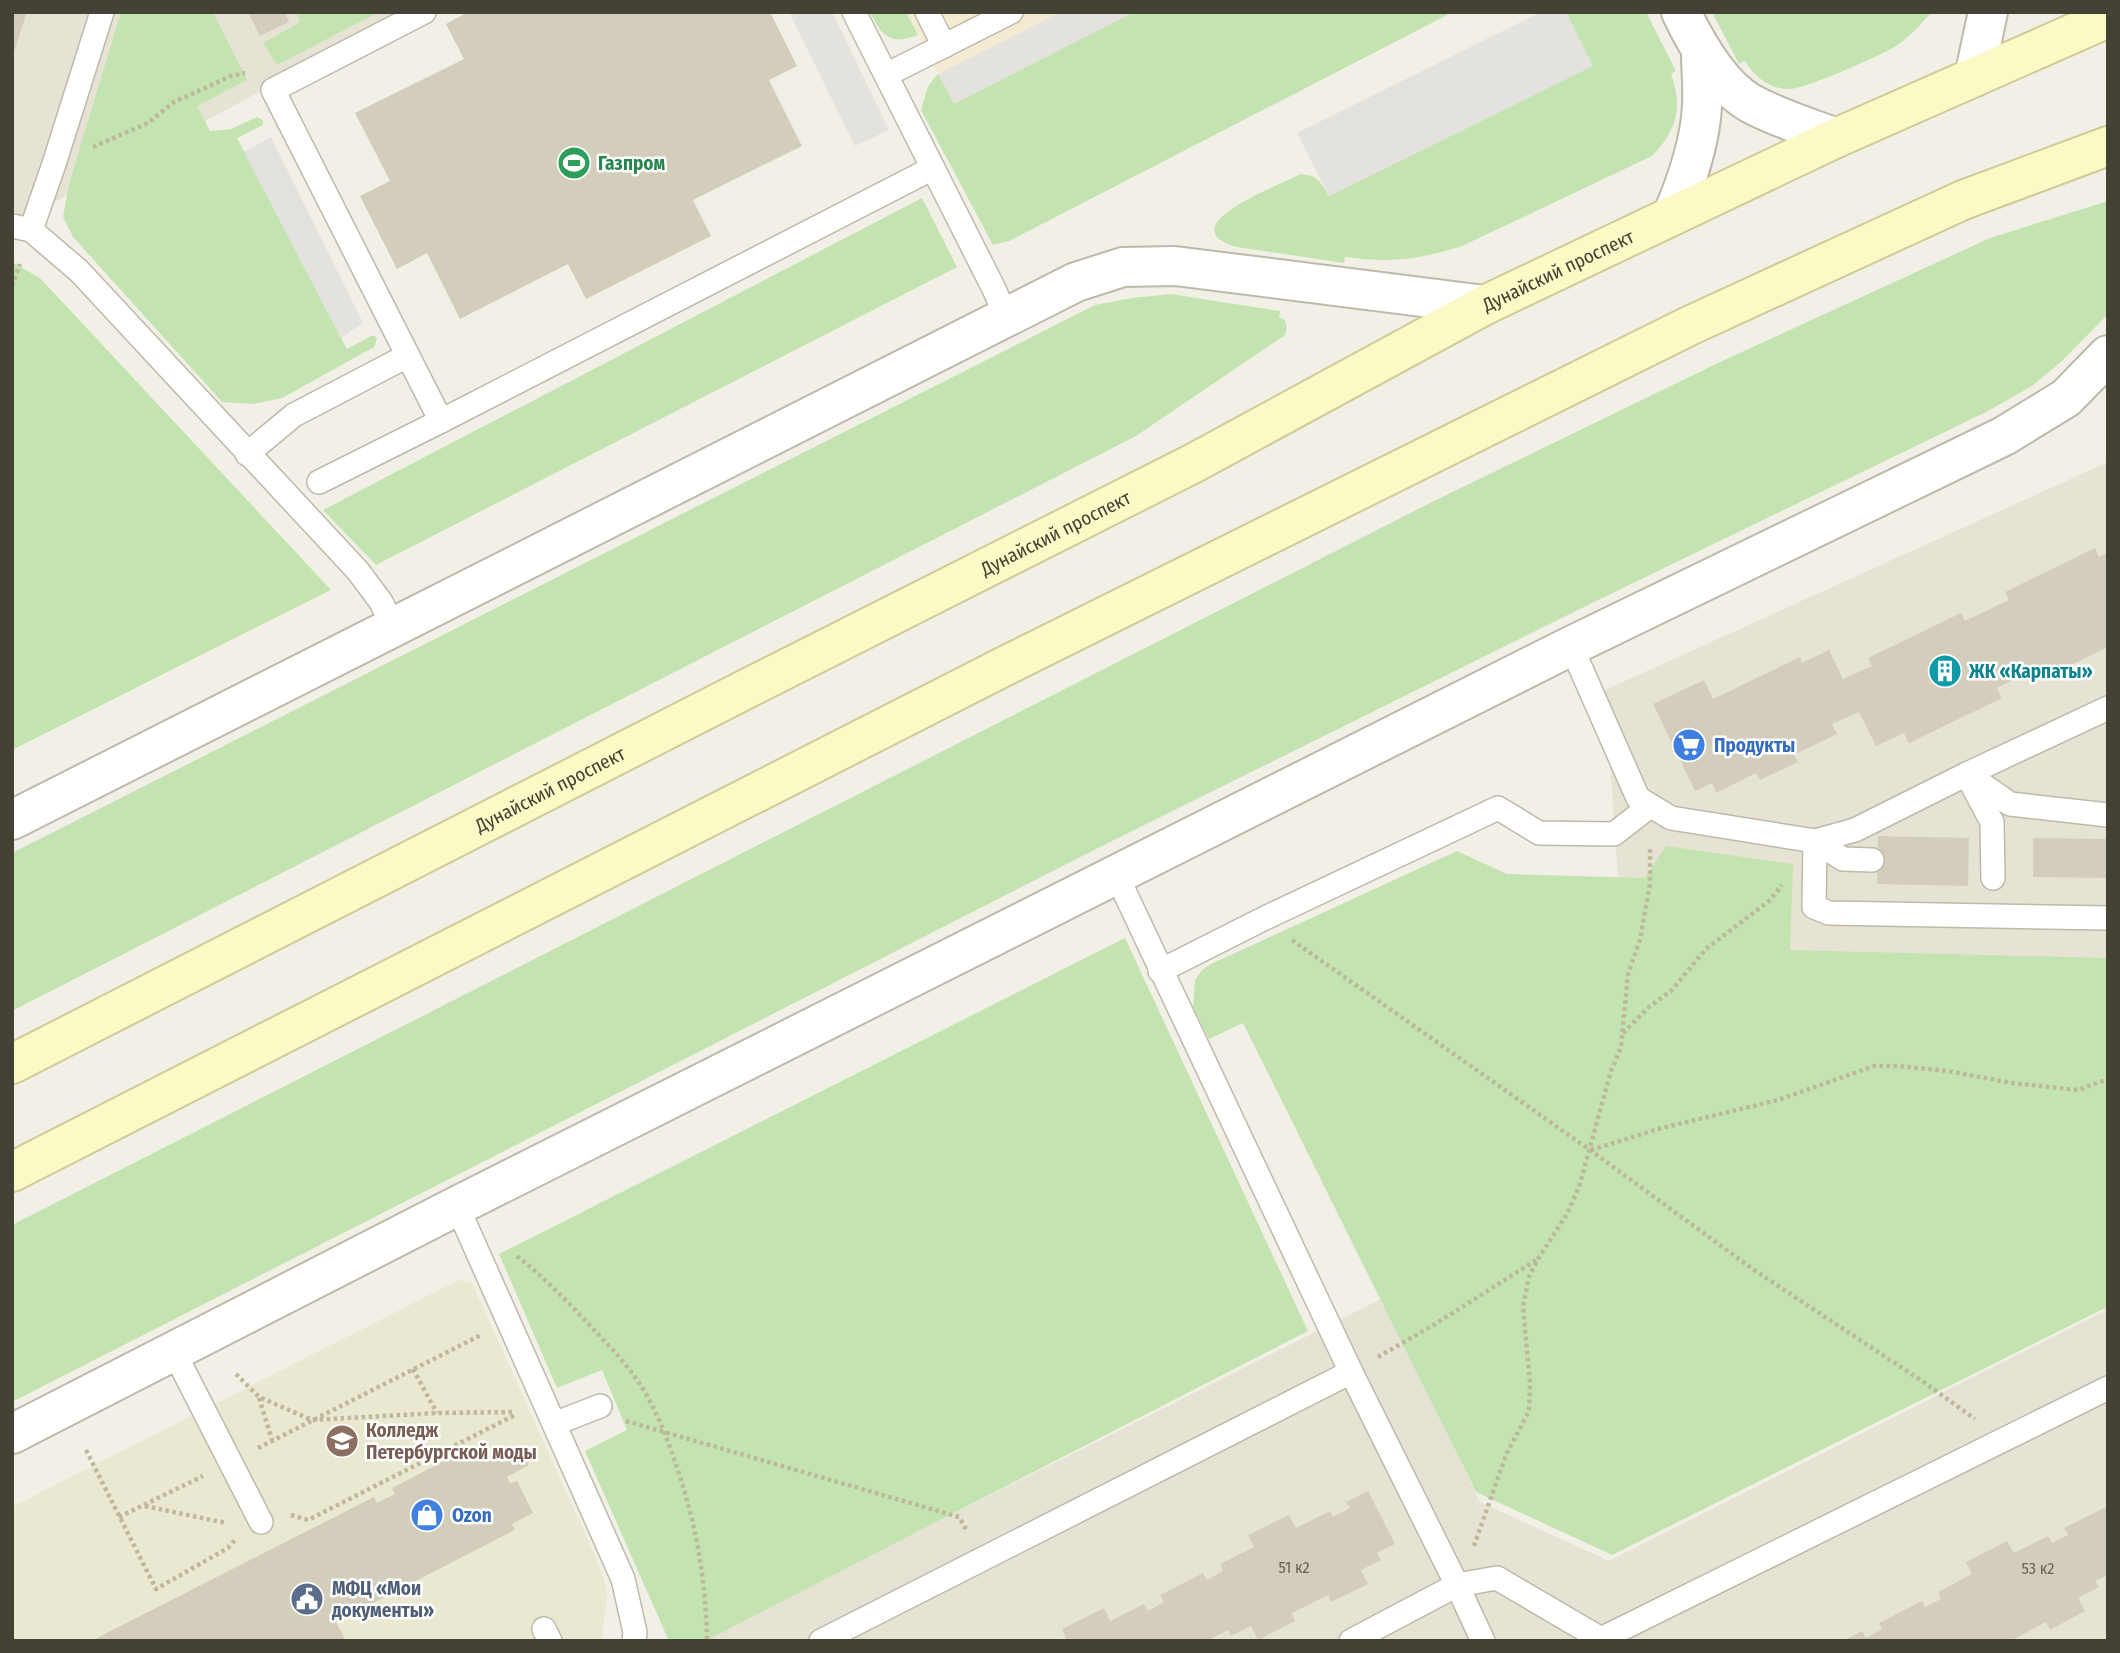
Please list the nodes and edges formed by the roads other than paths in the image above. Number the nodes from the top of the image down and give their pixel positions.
1 (102, 12) edge
2 (424, 12) edge
3 (854, 12) edge
4 (927, 12) edge
5 (1010, 12) edge
6 (1681, 12) edge
7 (1988, 12) edge
8 (2108, 18) edge
9 (944, 46) junction
10 (1701, 52) junction
11 (886, 75) junction
12 (1974, 77) junction
13 (1836, 138) junction
14 (2108, 146) edge
15 (933, 168) junction
16 (1672, 215) junction
17 (21, 228) edge
18 (1485, 305) junction
19 (1006, 317) junction
20 (2108, 355) edge
21 (407, 356) junction
22 (441, 421) junction
23 (247, 454) junction
24 (319, 482) dead end
25 (394, 628) junction
26 (1571, 646) junction
27 (2108, 708) edge
28 (1967, 774) junction
29 (1650, 806) junction
30 (2108, 815) edge
31 (12, 820) edge
32 (1815, 841) junction
33 (1872, 860) dead end
34 (1116, 874) junction
35 (1993, 877) dead end
36 (2108, 918) edge
37 (1160, 971) junction
38 (12, 1064) edge
39 (12, 1172) edge
40 (457, 1206) junction
41 (173, 1350) junction
42 (1351, 1373) junction
43 (2108, 1388) edge
44 (600, 1406) road end
45 (554, 1424) junction
46 (12, 1434) edge
47 (261, 1522) dead end
48 (1457, 1585) junction
49 (1599, 1640) edge
50 (635, 1641) edge
51 (821, 1641) edge
52 (1351, 1641) edge
53 (1483, 1641) edge

1 - 17 lane
2 - 21 lane
3 - 11 lane
4 - 9 lane
5 - 9 lane
6 - 10 street
7 - 12 street
8 - 12 main road, Дунайский проспект
9 - 11 lane
10 - 13 street
10 - 16 street
11 - 15 lane
12 - 13 main road, Дунайский проспект
13 - 16 main road, Дунайский проспект
14 - 39 main road
15 - 19 lane
15 - 22 lane
16 - 18 main road, Дунайский проспект
17 - 23 lane
18 - 19 street
18 - 38 main road, Дунайский проспект
19 - 25 street
20 - 26 street
21 - 22 lane
21 - 23 lane
22 - 24 lane
23 - 25 lane
25 - 31 street
26 - 29 lane
26 - 34 street
27 - 28 lane
28 - 30 lane
28 - 32 lane
28 - 35 lane
29 - 32 lane
29 - 37 lane
32 - 33 lane
32 - 36 lane
34 - 37 lane
34 - 40 street
37 - 42 lane
40 - 41 street
40 - 45 lane
41 - 46 street
41 - 47 lane
42 - 48 lane
42 - 51 lane
43 - 49 lane
44 - 45 lane
45 - 50 lane
48 - 49 lane
48 - 52 lane
48 - 53 lane

